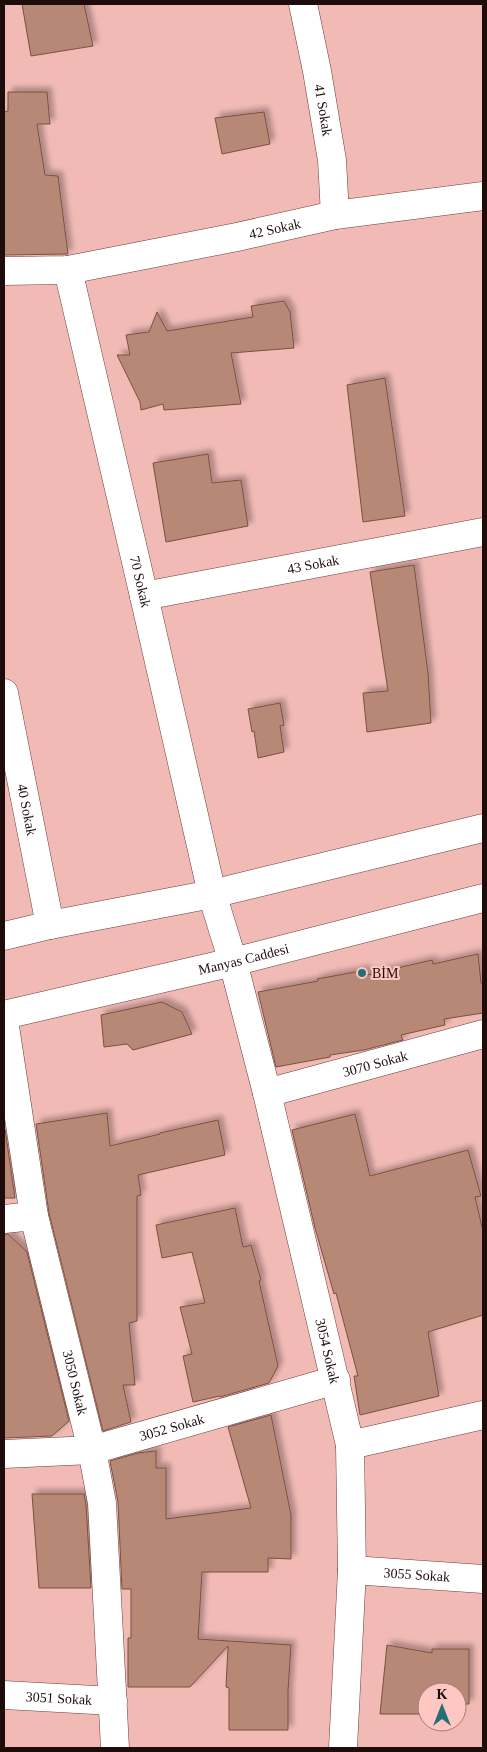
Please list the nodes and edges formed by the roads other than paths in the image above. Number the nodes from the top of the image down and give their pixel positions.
1 (303, 4) edge
2 (483, 196) edge
3 (335, 215) junction
4 (68, 270) junction
5 (4, 271) edge
6 (483, 532) edge
7 (144, 596) junction
8 (4, 693) edge
9 (483, 828) edge
10 (212, 894) junction
11 (483, 898) edge
12 (50, 925) junction
13 (4, 936) edge
14 (233, 962) junction
15 (4, 1015) edge
16 (4, 1020) edge
17 (482, 1038) edge
18 (267, 1093) junction
19 (34, 1216) junction
20 (4, 1219) edge
21 (336, 1380) junction
22 (483, 1415) edge
23 (350, 1445) junction
24 (92, 1450) junction
25 (4, 1454) edge
26 (352, 1570) junction
27 (483, 1579) edge
28 (4, 1695) edge
29 (113, 1701) junction
30 (115, 1748) edge
31 (343, 1748) edge

1 - 3 street, 41 Sokak
2 - 3 street, 42 Sokak
3 - 4 street, 42 Sokak
4 - 5 street, 42 Sokak
4 - 7 street, 70 Sokak
6 - 7 street, 43 Sokak
7 - 10 street, 70 Sokak
8 - 12 street, 40 Sokak
9 - 10 street
10 - 12 street
10 - 14 street, 70 Sokak
11 - 14 street, Manyas Caddesi
12 - 13 street
14 - 15 street, Manyas Caddesi
14 - 18 street, 3054 Sokak
16 - 19 street, 3050 Sokak
17 - 18 street, 3070 Sokak
18 - 21 street, 3054 Sokak
19 - 20 street
19 - 24 street, 3050 Sokak
21 - 23 street, 3054 Sokak
21 - 24 street, 3052 Sokak
22 - 23 street
23 - 26 street, 3054 Sokak
24 - 25 street, 3052 Sokak
24 - 29 street, 3050 Sokak
26 - 27 street, 3055 Sokak
26 - 31 street, 3054 Sokak
28 - 29 street, 3051 Sokak
29 - 30 street, 3050 Sokak

